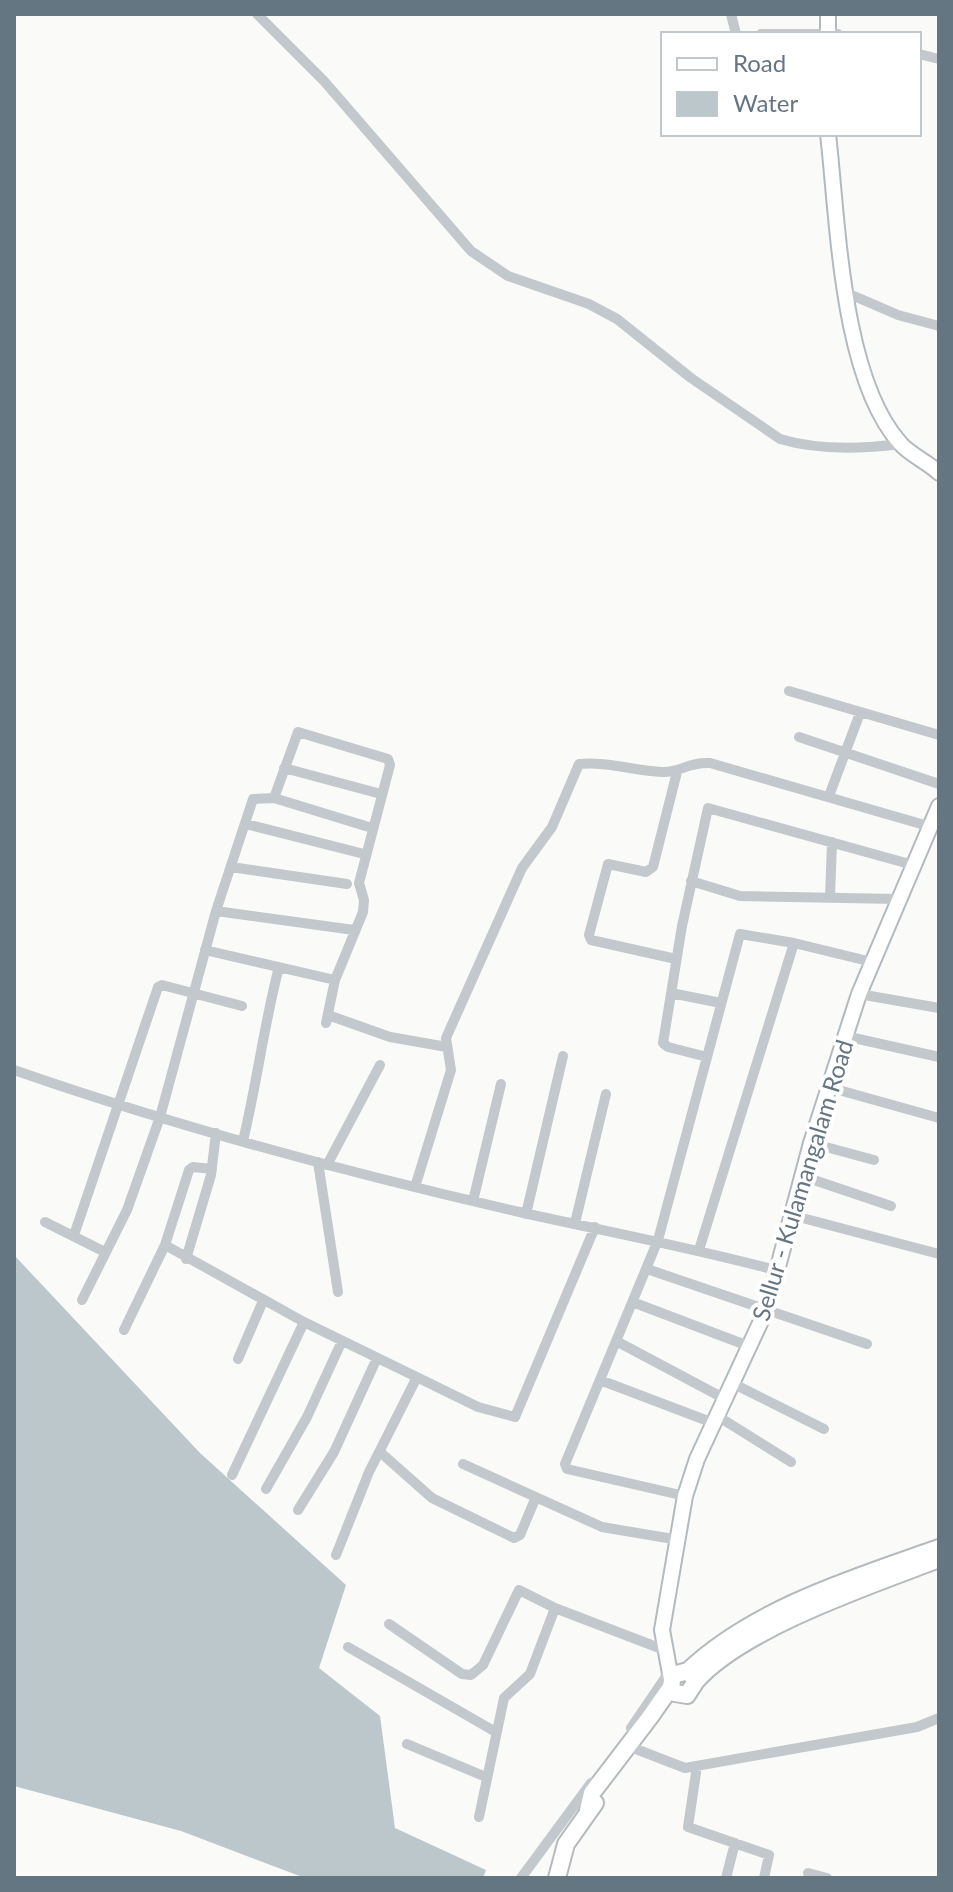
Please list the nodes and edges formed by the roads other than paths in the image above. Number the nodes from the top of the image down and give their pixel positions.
1 (257, 14) edge
2 (828, 136) edge
3 (847, 293) junction
4 (939, 326) edge
5 (900, 444) junction
6 (939, 473) edge
7 (789, 691) dead end
8 (860, 713) junction
9 (939, 735) edge
10 (799, 737) dead end
11 (844, 753) junction
12 (284, 768) junction
13 (677, 772) junction
14 (939, 784) edge
15 (381, 794) junction
16 (829, 796) junction
17 (274, 798) junction
18 (939, 806) edge
19 (246, 824) junction
20 (928, 826) junction
21 (372, 828) junction
22 (832, 842) junction
23 (364, 854) junction
24 (913, 865) junction
25 (231, 867) junction
26 (691, 881) junction
27 (347, 884) dead end
28 (830, 897) junction
29 (898, 899) junction
30 (216, 911) junction
31 (354, 930) junction
32 (794, 943) junction
33 (205, 950) junction
34 (676, 959) junction
35 (872, 962) junction
36 (279, 967) junction
37 (335, 980) junction
38 (671, 993) junction
39 (193, 994) junction
40 (859, 994) junction
41 (721, 1003) junction
42 (242, 1006) dead end
43 (939, 1008) edge
44 (845, 1036) junction
45 (447, 1047) junction
46 (563, 1056) dead end
47 (707, 1057) junction
48 (939, 1057) edge
49 (380, 1065) dead end
50 (14, 1070) edge
51 (501, 1084) dead end
52 (828, 1087) junction
53 (606, 1094) dead end
54 (116, 1105) junction
55 (160, 1117) junction
56 (939, 1118) edge
57 (216, 1133) junction
58 (243, 1141) junction
59 (811, 1143) junction
60 (874, 1160) dead end
61 (322, 1163) junction
62 (212, 1169) junction
63 (802, 1176) junction
64 (415, 1187) junction
65 (473, 1201) junction
66 (891, 1206) dead end
67 (526, 1214) junction
68 (791, 1215) junction
69 (45, 1222) dead end
70 (575, 1223) junction
71 (595, 1227) junction
72 (74, 1235) junction
73 (658, 1240) junction
74 (165, 1245) junction
75 (699, 1250) junction
76 (105, 1252) junction
77 (939, 1254) edge
78 (186, 1259) junction
79 (647, 1269) junction
80 (779, 1271) junction
81 (338, 1292) dead end
82 (82, 1300) dead end
83 (263, 1301) junction
84 (635, 1303) junction
85 (767, 1308) junction
86 (304, 1322) junction
87 (124, 1330) dead end
88 (342, 1341) junction
89 (618, 1342) junction
90 (867, 1344) dead end
91 (751, 1347) junction
92 (377, 1358) junction
93 (238, 1359) dead end
94 (417, 1377) junction
95 (600, 1380) junction
96 (734, 1384) junction
97 (727, 1400) junction
98 (717, 1421) junction
99 (824, 1429) dead end
100 (380, 1452) junction
101 (791, 1462) dead end
102 (463, 1464) dead end
103 (232, 1475) dead end
104 (266, 1489) dead end
105 (685, 1496) junction
106 (536, 1497) junction
107 (298, 1510) dead end
108 (679, 1540) junction
109 (939, 1548) edge
110 (336, 1555) dead end
111 (939, 1559) edge
112 (555, 1608) junction
113 (389, 1624) dead end
114 (348, 1647) dead end
115 (667, 1651) junction
116 (679, 1679) junction
117 (939, 1718) edge
118 (494, 1731) junction
119 (407, 1744) dead end
120 (631, 1748) junction
121 (697, 1766) junction
122 (486, 1777) junction
123 (479, 1817) dead end
124 (735, 1843) junction
125 (808, 1873) dead end
126 (521, 1878) edge
127 (557, 1878) edge
128 (726, 1878) edge
129 (764, 1878) edge
130 (827, 1878) edge

1 - 5 street
2 - 3 main road
3 - 4 street
3 - 5 main road
5 - 6 main road
7 - 8 street
8 - 9 street
8 - 11 street
10 - 11 street
11 - 14 street
11 - 16 street
12 - 15 street
12 - 15 street
12 - 17 street
13 - 16 street
13 - 34 street
13 - 45 street
15 - 21 street
16 - 20 street
17 - 19 street
17 - 21 street
18 - 20 main road, Sellur - Kulamangalam Road
19 - 23 street
19 - 25 street
20 - 24 main road, Sellur - Kulamangalam Road
21 - 23 street
22 - 24 street
22 - 26 street
22 - 28 street
23 - 31 street
24 - 29 main road, Sellur - Kulamangalam Road
25 - 27 street
25 - 30 street
26 - 28 street
26 - 34 street
28 - 29 street
29 - 35 main road, Sellur - Kulamangalam Road
30 - 31 street
30 - 33 street
31 - 37 street
32 - 35 street
32 - 41 street
32 - 75 street
33 - 36 street
33 - 39 street
34 - 38 street
35 - 40 main road, Sellur - Kulamangalam Road
36 - 37 street
36 - 58 street
37 - 45 street
38 - 41 street
38 - 47 street
39 - 42 street
39 - 54 street
39 - 55 street
40 - 43 street
40 - 44 main road, Sellur - Kulamangalam Road
41 - 47 street
44 - 48 street
44 - 52 main road, Sellur - Kulamangalam Road
45 - 64 street
46 - 67 street
47 - 73 street
49 - 61 street
50 - 54 street
51 - 65 street
52 - 56 street
52 - 59 main road, Sellur - Kulamangalam Road
53 - 70 street
54 - 55 street
54 - 72 street
55 - 57 street
55 - 76 street
57 - 58 street
57 - 62 street
58 - 61 street
59 - 60 street
59 - 63 main road, Sellur - Kulamangalam Road
61 - 64 street
61 - 81 street
62 - 74 street
62 - 78 street
63 - 66 street
63 - 68 main road, Sellur - Kulamangalam Road
64 - 65 street
65 - 67 street
67 - 70 street
68 - 77 street
68 - 80 main road, Sellur - Kulamangalam Road
69 - 72 street
70 - 71 street
71 - 73 street
71 - 94 street
72 - 76 street
73 - 75 street
73 - 79 street
74 - 78 street
74 - 87 street
75 - 80 street
76 - 82 street
78 - 83 street
79 - 84 street
79 - 85 street
80 - 85 main road, Sellur - Kulamangalam Road
83 - 86 street
83 - 93 street
84 - 89 street
84 - 91 street
85 - 90 street
85 - 91 main road, Sellur - Kulamangalam Road
86 - 88 street
86 - 103 street
88 - 92 street
88 - 104 street
89 - 95 street
89 - 97 street
91 - 96 main road, Sellur - Kulamangalam Road
92 - 94 street
92 - 107 street
94 - 100 street
95 - 98 street
95 - 105 street
96 - 97 main road, Sellur - Kulamangalam Road
96 - 99 street
97 - 98 main road, Sellur - Kulamangalam Road
98 - 101 street
98 - 105 main road, Sellur - Kulamangalam Road
100 - 106 street
100 - 110 street
102 - 106 street
105 - 108 main road, Sellur - Kulamangalam Road
106 - 108 street
108 - 115 main road, Sellur - Kulamangalam Road
109 - 116 main road
111 - 116 main road
112 - 113 street
112 - 115 street
112 - 118 street
114 - 118 street
115 - 116 main road
116 - 120 main road
116 - 120 main road
116 - 126 street
117 - 121 street
118 - 122 street
119 - 122 street
120 - 121 street
120 - 127 main road
121 - 124 street
122 - 123 street
124 - 128 street
124 - 129 street
125 - 130 street

